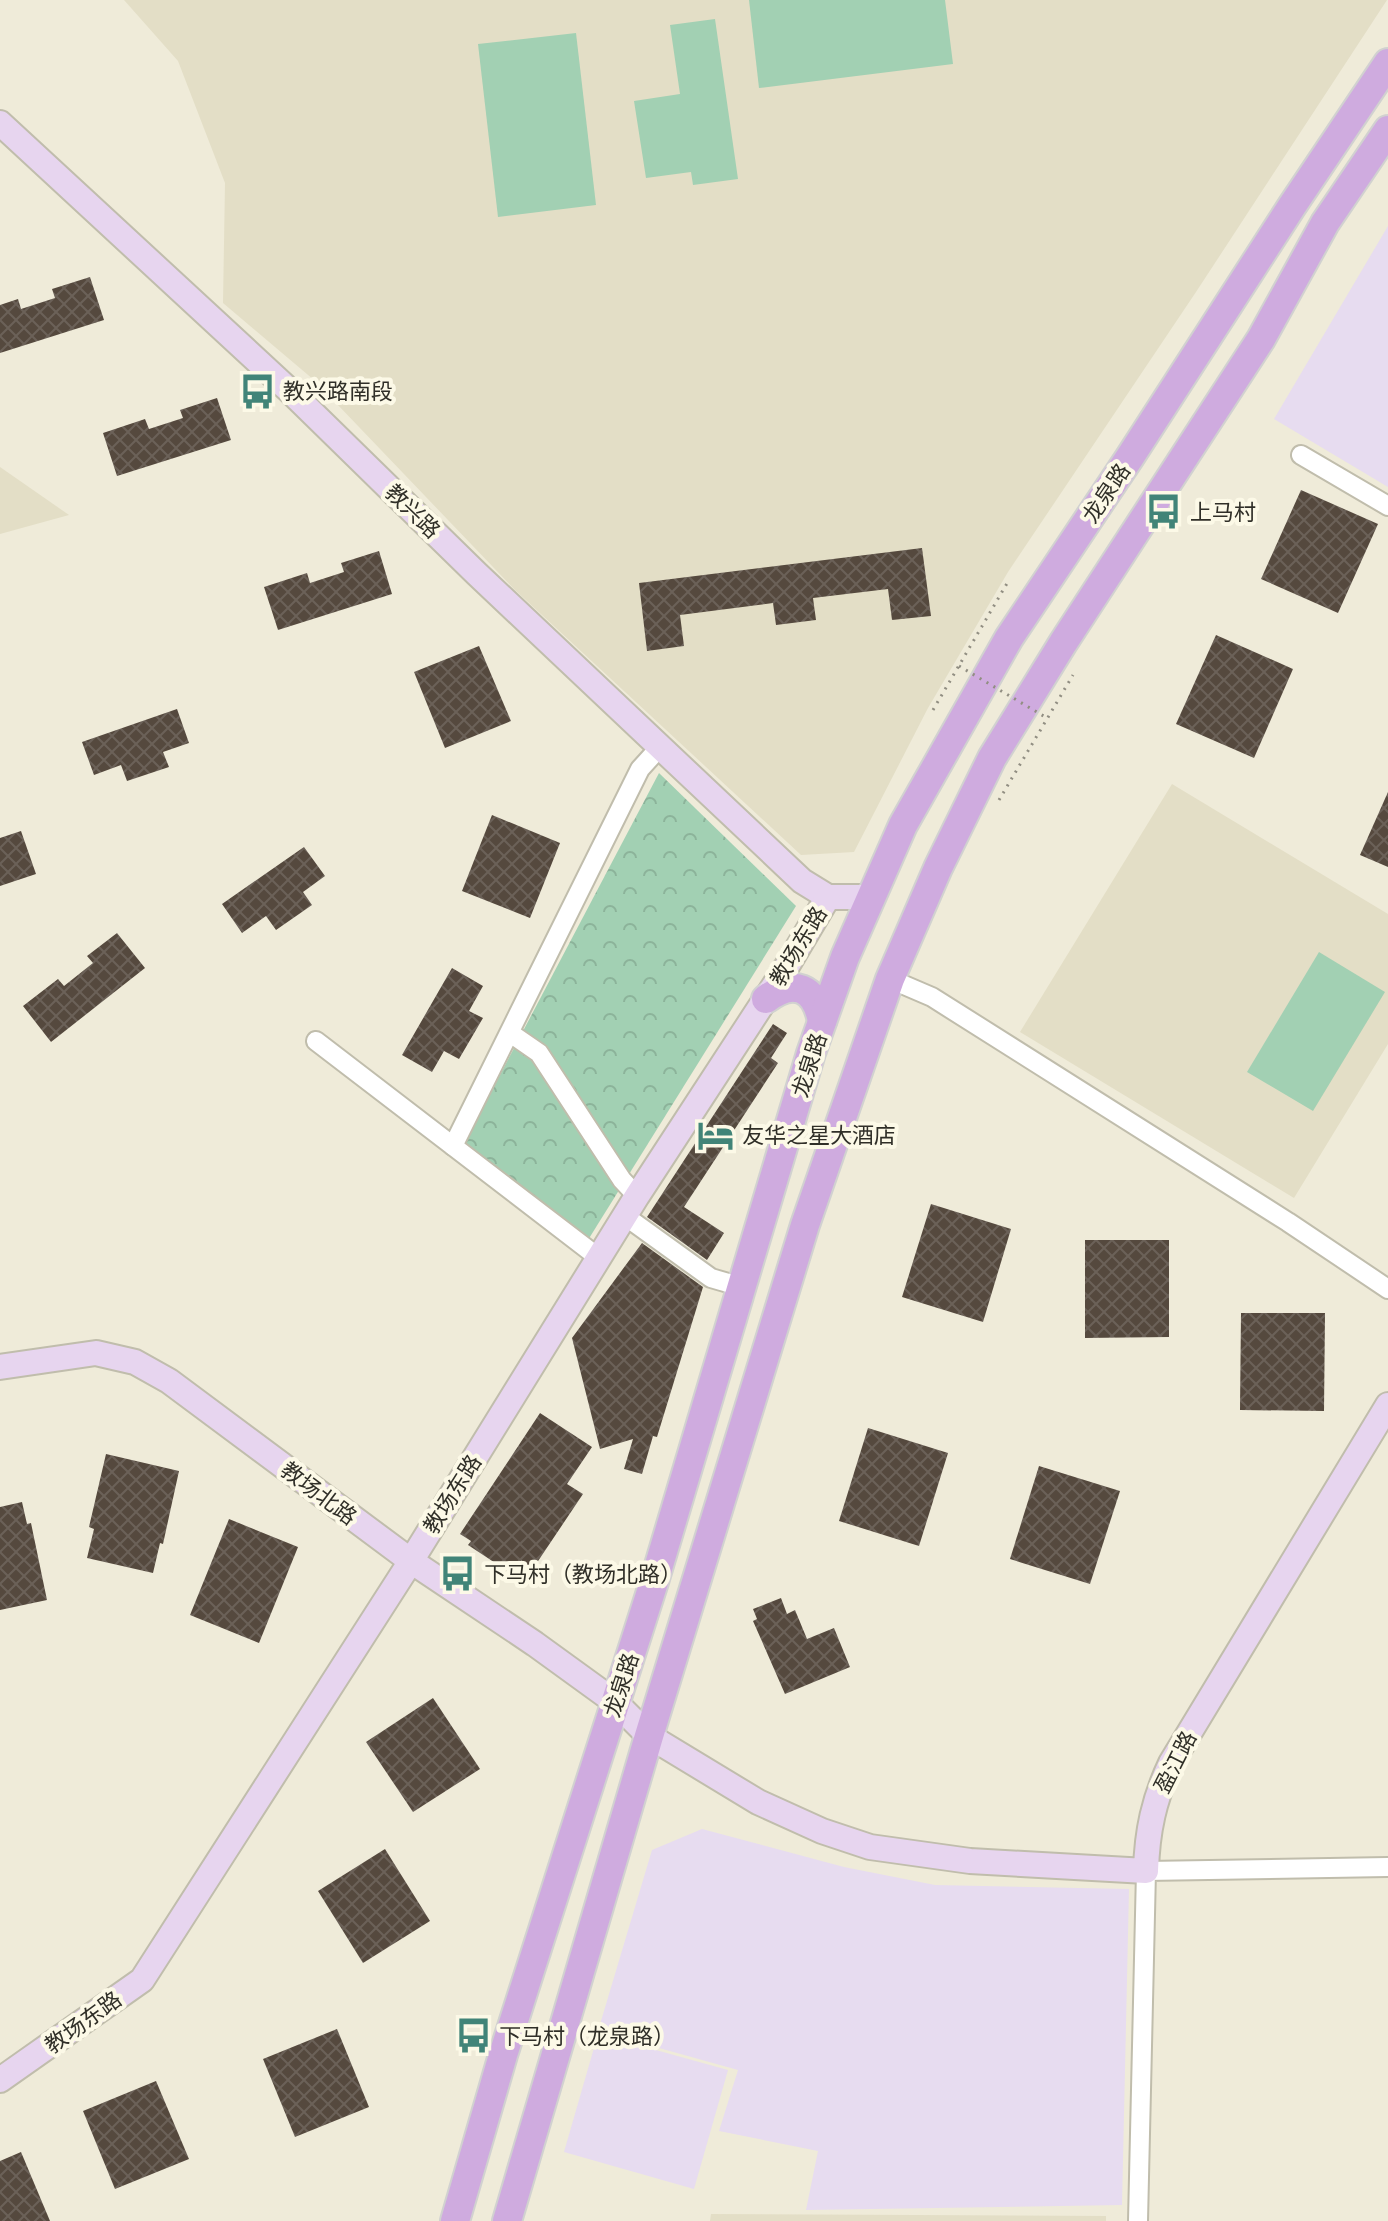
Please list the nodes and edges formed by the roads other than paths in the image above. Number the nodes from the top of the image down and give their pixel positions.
1 (1388, 63) edge
2 (0, 123) edge
3 (1388, 130) edge
4 (1301, 455) dead end
5 (1388, 506) edge
6 (660, 747) junction
7 (828, 897) junction
8 (871, 897) junction
9 (890, 979) junction
10 (766, 999) junction
11 (822, 1021) junction
12 (510, 1033) junction
13 (316, 1041) dead end
14 (453, 1146) junction
15 (631, 1206) junction
16 (599, 1258) junction
17 (742, 1287) junction
18 (1388, 1289) edge
19 (0, 1367) edge
20 (1388, 1405) edge
21 (411, 1561) junction
22 (615, 1702) junction
23 (649, 1736) junction
24 (1388, 1867) edge
25 (1146, 1871) junction
26 (0, 2080) edge
27 (455, 2221) edge
28 (507, 2221) edge
29 (1138, 2221) edge

1 - 8 main road, 龙泉路
2 - 6 street, 教兴路
3 - 9 main road, 龙泉路
4 - 5 street
6 - 7 street, 教兴路
6 - 12 street
7 - 8 street, 教场东路
7 - 10 street, 教场东路
8 - 11 main road, 龙泉路
9 - 18 street
9 - 23 main road, 龙泉路
10 - 11 main road
10 - 15 street, 教场东路
11 - 17 main road, 龙泉路
12 - 14 street
12 - 15 street
13 - 14 street
14 - 16 street
15 - 16 street, 教场东路
15 - 17 street
16 - 21 street, 教场东路
17 - 22 main road, 龙泉路
19 - 21 street, 教场北路
20 - 25 street, 盈江路
21 - 22 street, 教场北路
21 - 26 street, 教场东路
22 - 23 street, 教场北路
22 - 27 main road, 龙泉路
23 - 25 street, 教场北路
23 - 28 main road, 龙泉路
24 - 25 street
25 - 29 street, 盈江路

